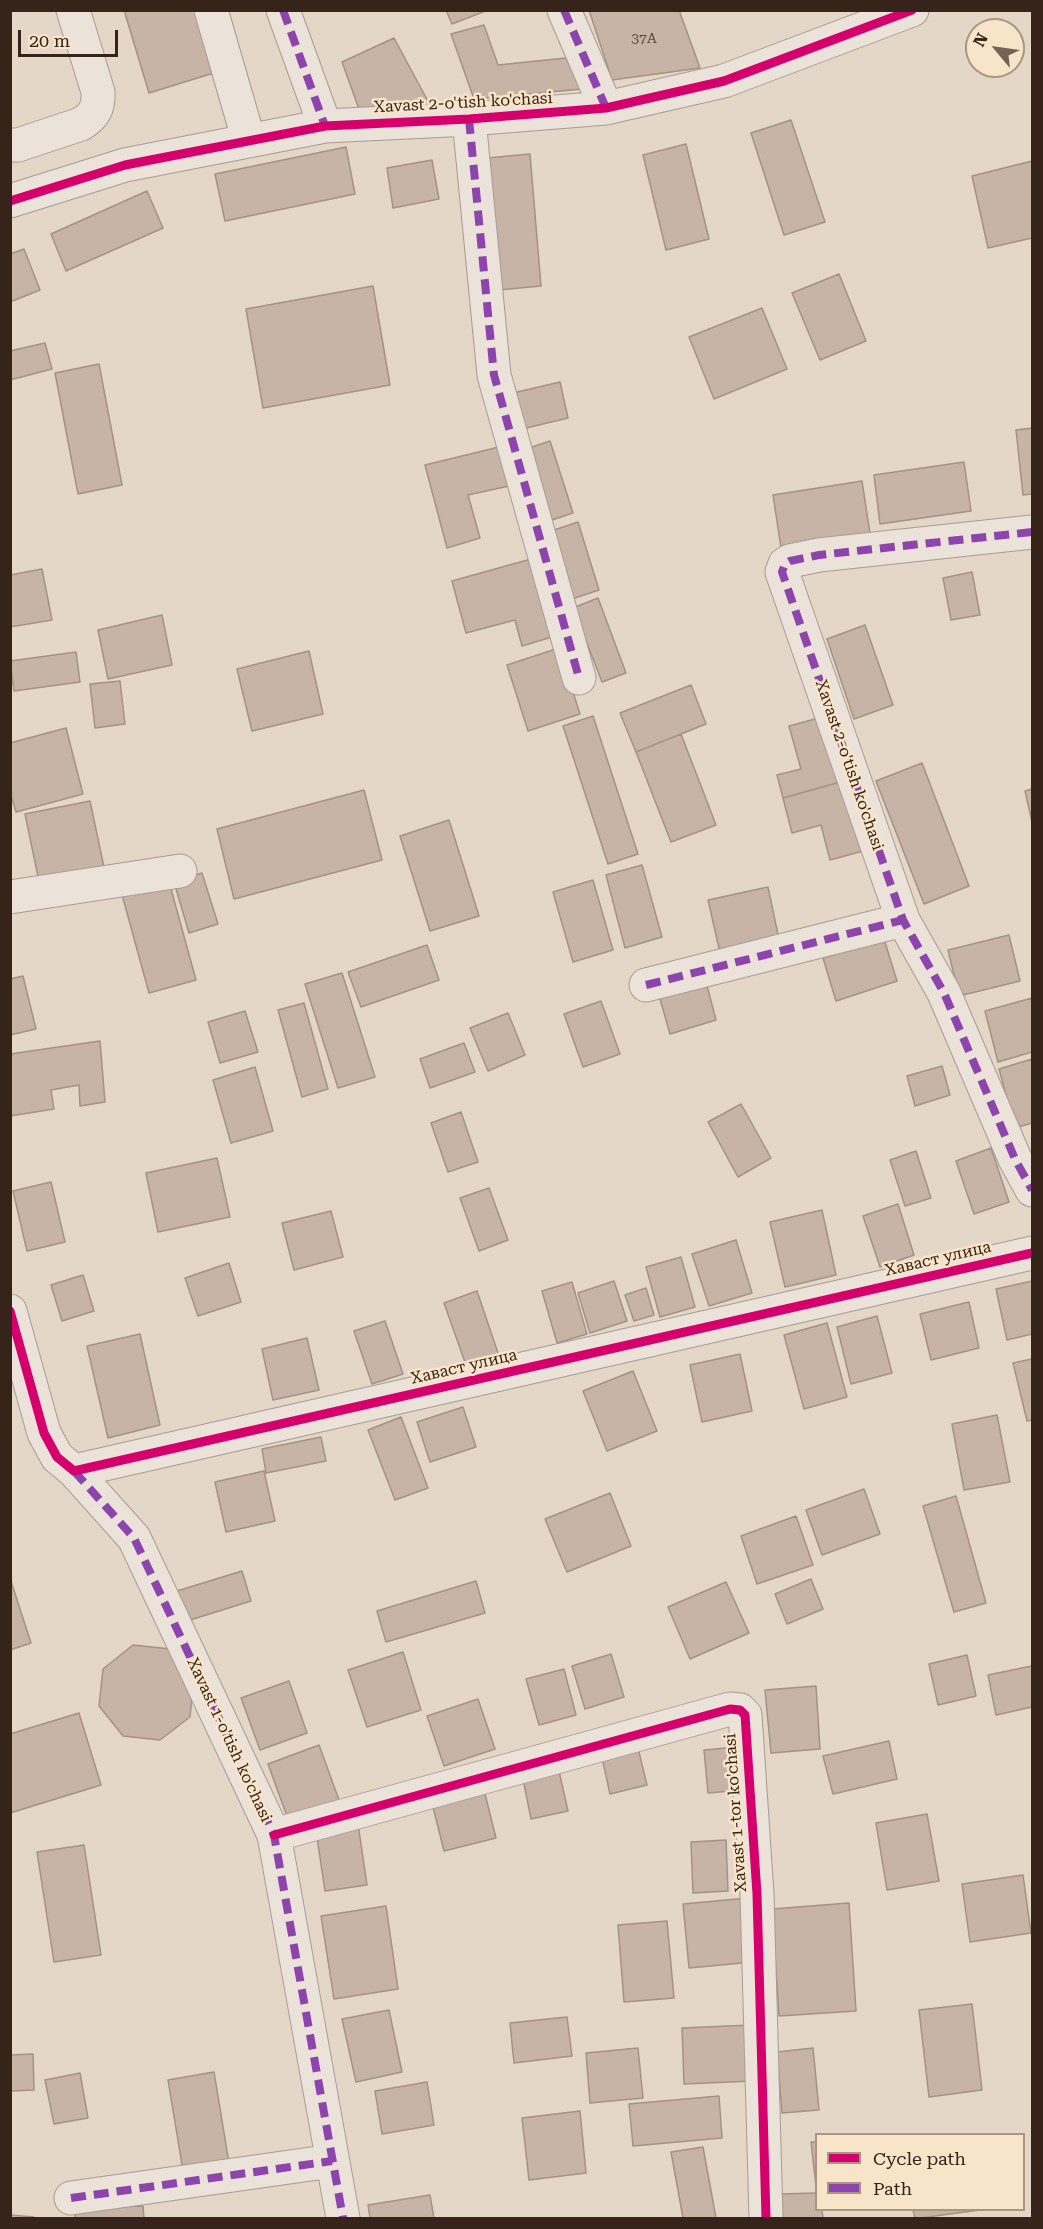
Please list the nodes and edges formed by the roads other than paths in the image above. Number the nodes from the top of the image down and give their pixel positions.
1 (73, 10) edge
2 (211, 10) edge
3 (283, 10) edge
4 (564, 10) edge
5 (912, 10) edge
6 (606, 108) junction
7 (469, 119) junction
8 (325, 126) junction
9 (249, 141) junction
10 (10, 145) edge
11 (10, 201) edge
12 (1032, 532) edge
13 (579, 678) dead end
14 (180, 871) dead end
15 (10, 897) edge
16 (903, 920) junction
17 (646, 985) dead end
18 (1032, 1190) edge
19 (1032, 1253) edge
20 (10, 1311) edge
21 (74, 1471) junction
22 (274, 1835) junction
23 (333, 2161) junction
24 (70, 2198) dead end
25 (343, 2218) edge
26 (766, 2218) edge

1 - 10 street
2 - 9 street
3 - 8 street
4 - 6 street
5 - 6 street, Xavast 2-o'tish ko'chasi
6 - 7 street, Xavast 2-o'tish ko'chasi
7 - 8 street, Xavast 2-o'tish ko'chasi
7 - 13 street
8 - 9 street, Xavast 2-o'tish ko'chasi
9 - 11 street, Xavast 2-o'tish ko'chasi
12 - 16 street, Xavast 2-o'tish ko'chasi
14 - 15 street
16 - 17 street
16 - 18 street, Xavast 2-o'tish ko'chasi
19 - 21 street, Хаваст улица
20 - 21 street
21 - 22 street, Xavast 1-o'tish ko'chasi
22 - 23 street, Xavast 1-o'tish ko'chasi
22 - 26 street, Xavast 1-tor ko'chasi
23 - 24 street
23 - 25 street, Xavast 1-o'tish ko'chasi

